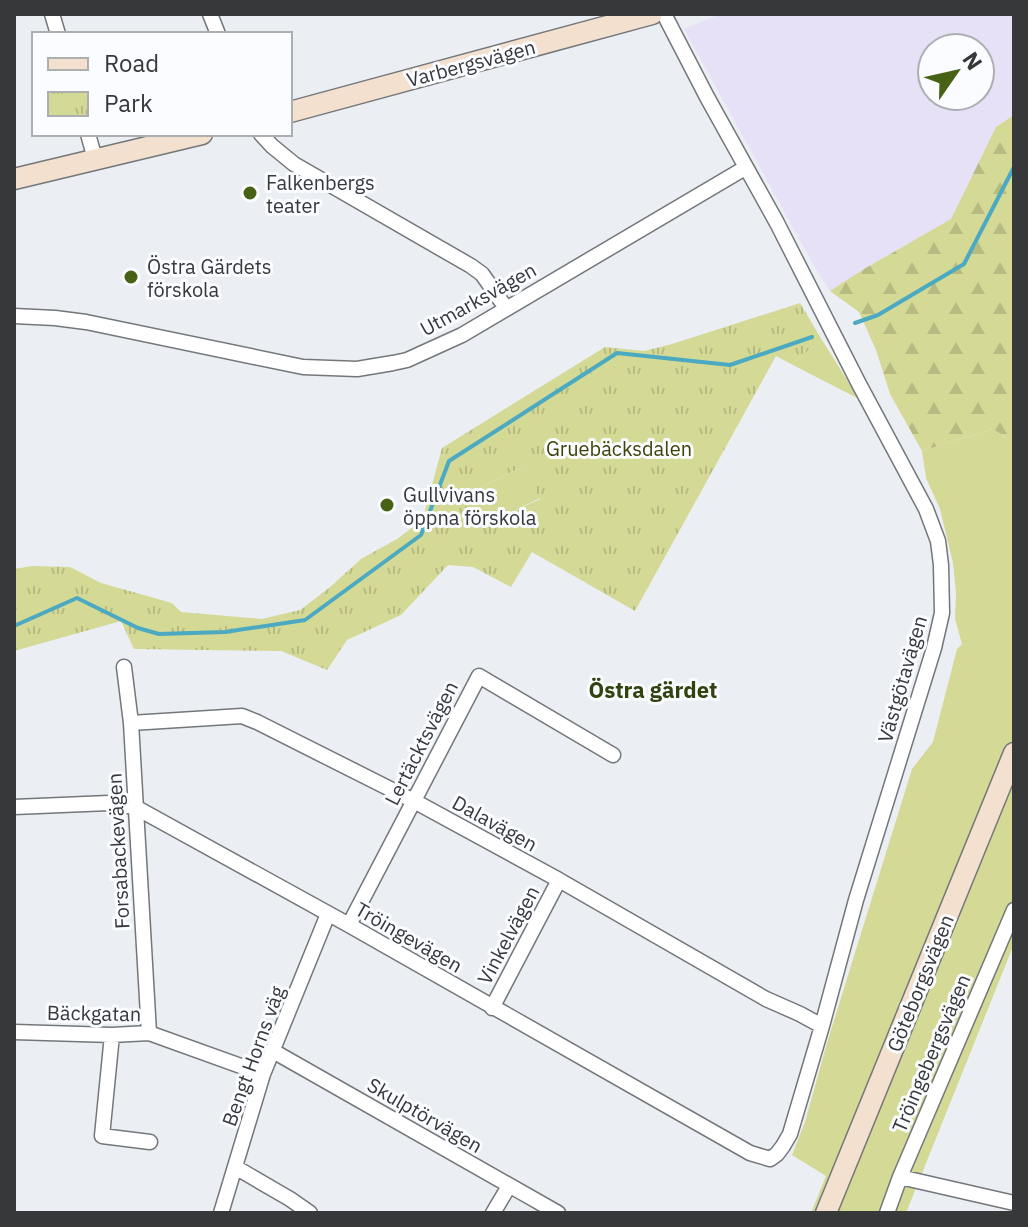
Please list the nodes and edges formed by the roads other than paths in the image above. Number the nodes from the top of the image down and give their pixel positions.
1 (652, 14) edge
2 (664, 14) edge
3 (292, 111) edge
4 (89, 136) edge
5 (193, 136) edge
6 (263, 136) edge
7 (95, 159) junction
8 (745, 168) junction
9 (14, 179) edge
10 (506, 308) junction
11 (14, 316) edge
12 (124, 667) dead end
13 (131, 723) junction
14 (1014, 753) edge
15 (613, 755) dead end
16 (414, 801) junction
17 (14, 807) edge
18 (135, 807) junction
19 (559, 880) junction
20 (1014, 910) edge
21 (328, 914) junction
22 (349, 925) junction
23 (492, 1008) junction
24 (822, 1026) junction
25 (14, 1032) edge
26 (149, 1033) junction
27 (112, 1035) junction
28 (273, 1051) junction
29 (263, 1074) junction
30 (150, 1142) dead end
31 (770, 1159) joint
32 (235, 1167) junction
33 (900, 1177) junction
34 (509, 1186) junction
35 (1014, 1203) edge
36 (221, 1213) edge
37 (310, 1213) edge
38 (493, 1213) edge
39 (558, 1213) edge
40 (826, 1213) edge
41 (887, 1213) edge

1 - 3 main road, Varbergsvägen
2 - 8 street, Västgötavägen
4 - 7 street
5 - 7 main road
6 - 10 street
7 - 9 main road
8 - 10 street, Utmarksvägen
8 - 24 street, Västgötavägen
10 - 11 street, Utmarksvägen
12 - 13 street, Forsabackevägen
13 - 16 street, Dalavägen
13 - 18 street, Forsabackevägen
14 - 40 main road, Göteborgsvägen
15 - 16 street, Lertäcktsvägen
16 - 19 street, Dalavägen
16 - 22 street, Lertäcktsvägen
17 - 18 street, Tröingevägen
18 - 21 street, Tröingevägen
18 - 26 street, Forsabackevägen
19 - 23 street, Vinkelvägen
19 - 24 street, Dalavägen
20 - 33 street, Tröingebergsvägen
21 - 22 street, Tröingevägen
21 - 28 street, Bengt Horns väg
22 - 23 street, Tröingevägen
23 - 31 street, Tröingevägen
24 - 31 street, Västgötavägen
25 - 27 street, Bäckgatan
26 - 27 street, Bäckgatan
26 - 29 street, Bäckgatan
27 - 30 street
28 - 29 street, Bengt Horns väg
28 - 34 street, Skulptörvägen
29 - 32 street, Bengt Horns väg
32 - 36 street, Bengt Horns väg
32 - 37 street
33 - 35 street
33 - 41 street, Tröingebergsvägen
34 - 38 street
34 - 39 street, Skulptörvägen

